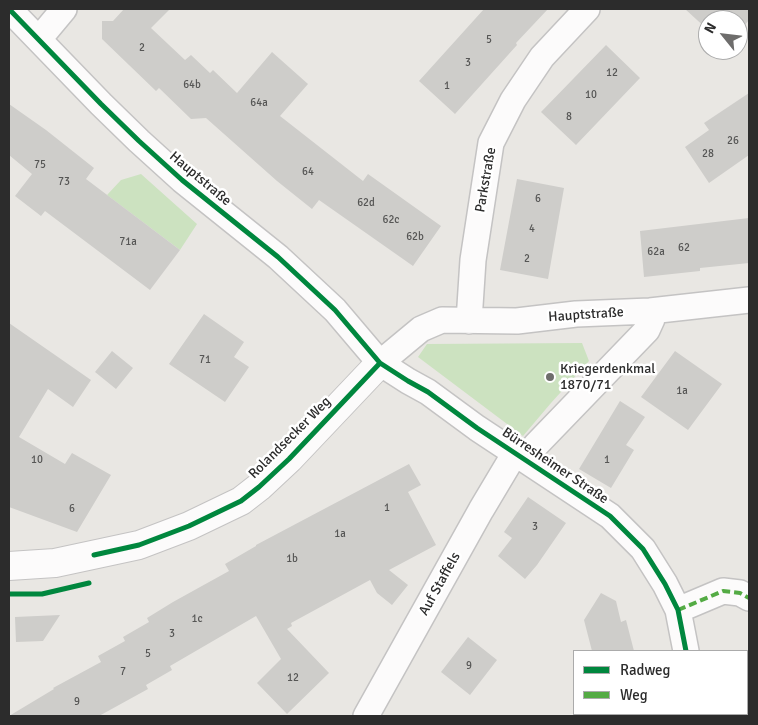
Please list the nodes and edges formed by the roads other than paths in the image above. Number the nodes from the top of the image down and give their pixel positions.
1 (9, 9) edge
2 (64, 9) edge
3 (587, 9) edge
4 (39, 39) junction
5 (749, 300) edge
6 (650, 311) junction
7 (469, 321) junction
8 (380, 362) junction
9 (520, 456) junction
10 (9, 566) edge
11 (749, 598) edge
12 (678, 610) junction
13 (686, 650) edge
14 (366, 716) edge

1 - 4 street, Hauptstraße
2 - 4 street
3 - 7 street, Parkstraße
4 - 8 street, Hauptstraße
5 - 6 street, Hauptstraße
6 - 7 street, Hauptstraße
6 - 9 street, Auf Staffels
7 - 8 street, Hauptstraße
8 - 9 street, Bürresheimer Straße
8 - 10 street, Rolandsecker Weg
9 - 12 street, Bürresheimer Straße
9 - 14 street, Auf Staffels
11 - 12 street
12 - 13 street, Bürresheimer Straße

